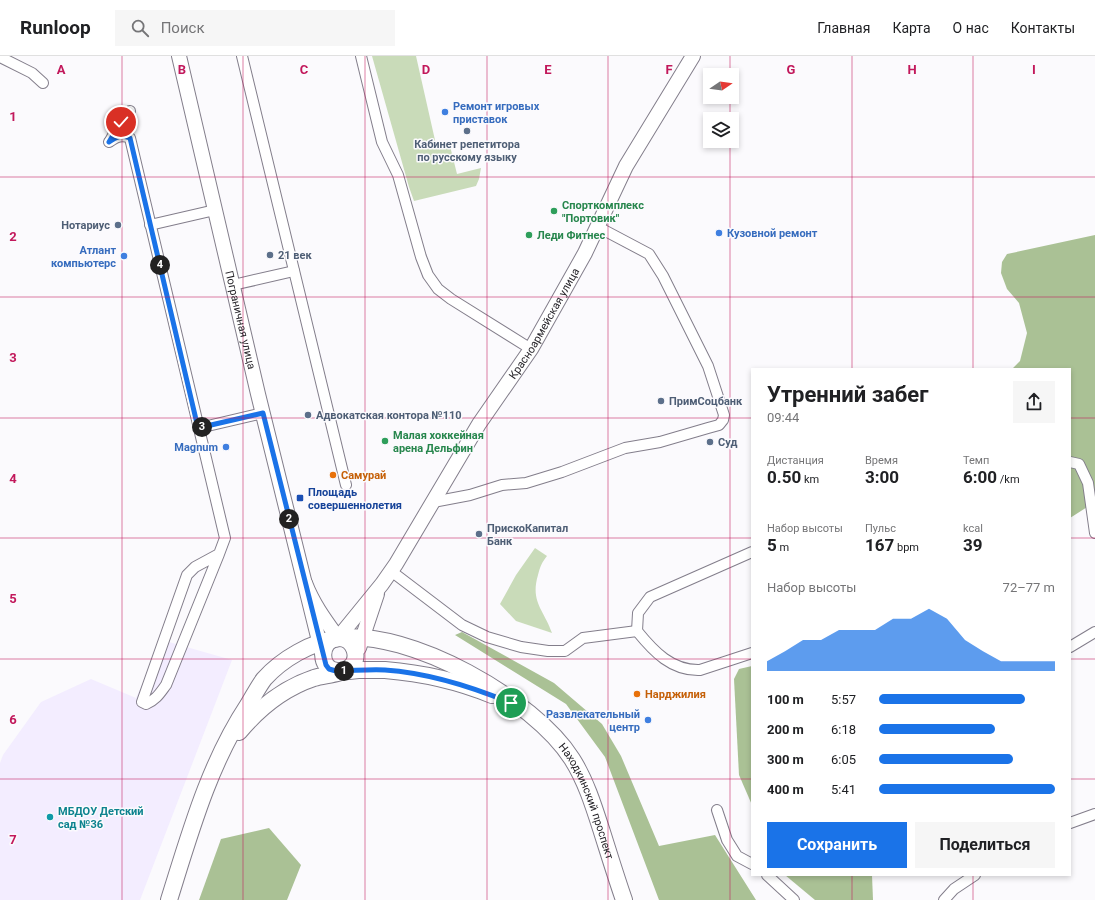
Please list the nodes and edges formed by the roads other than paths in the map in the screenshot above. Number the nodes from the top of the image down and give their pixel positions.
1 (179, 56) edge
2 (242, 56) edge
3 (361, 56) edge
4 (693, 56) edge
5 (0, 57) edge
6 (43, 83) dead end
7 (130, 112) dead end
8 (215, 210) junction
9 (150, 225) junction
10 (598, 227) junction
11 (294, 271) junction
12 (233, 285) junction
13 (531, 349) junction
14 (263, 413) junction
15 (198, 428) junction
16 (1071, 462) edge
17 (346, 485) dead end
18 (433, 502) junction
19 (1095, 533) edge
20 (751, 552) edge
21 (218, 554) junction
22 (391, 571) junction
23 (305, 583) junction
24 (382, 584) junction
25 (637, 631) junction
26 (1095, 632) edge
27 (338, 638) junction
28 (363, 638) junction
29 (1071, 646) edge
30 (321, 650) junction
31 (751, 653) edge
32 (356, 656) junction
33 (342, 671) junction
34 (531, 714) junction
35 (214, 769) junction
36 (717, 810) dead end
37 (1095, 814) edge
38 (1071, 823) edge
39 (751, 863) edge
40 (767, 876) edge
41 (974, 876) edge
42 (169, 900) edge
43 (624, 900) edge
44 (794, 900) edge
45 (944, 900) edge

1 - 8 main road, Пограничная улица
2 - 11 street
3 - 13 street
4 - 10 main road, Красноармейская улица
5 - 6 street
7 - 9 street
8 - 9 street
8 - 12 main road, Пограничная улица
9 - 15 street
10 - 13 main road, Красноармейская улица
10 - 18 street
11 - 12 street
11 - 17 street
12 - 14 main road, Пограничная улица
13 - 18 main road, Красноармейская улица
14 - 15 street
14 - 23 main road, Пограничная улица
15 - 21 street
16 - 19 street
18 - 22 main road, Красноармейская улица
20 - 25 street
21 - 21 street
22 - 24 main road, Красноармейская улица
22 - 25 street
23 - 27 main road, Пограничная улица
23 - 30 main road, Пограничная улица
24 - 27 main road, Красноармейская улица
24 - 28 main road, Красноармейская улица
25 - 31 street
26 - 29 street
27 - 28 main road
27 - 30 main road
27 - 32 main road
28 - 32 main road, Красноармейская улица
28 - 34 main road
30 - 33 main road
30 - 35 main road
32 - 33 main road
33 - 34 main road
33 - 35 main road
34 - 43 main road, Находкинский проспект
35 - 42 main road
36 - 39 street
37 - 38 street
40 - 44 street
41 - 45 street

